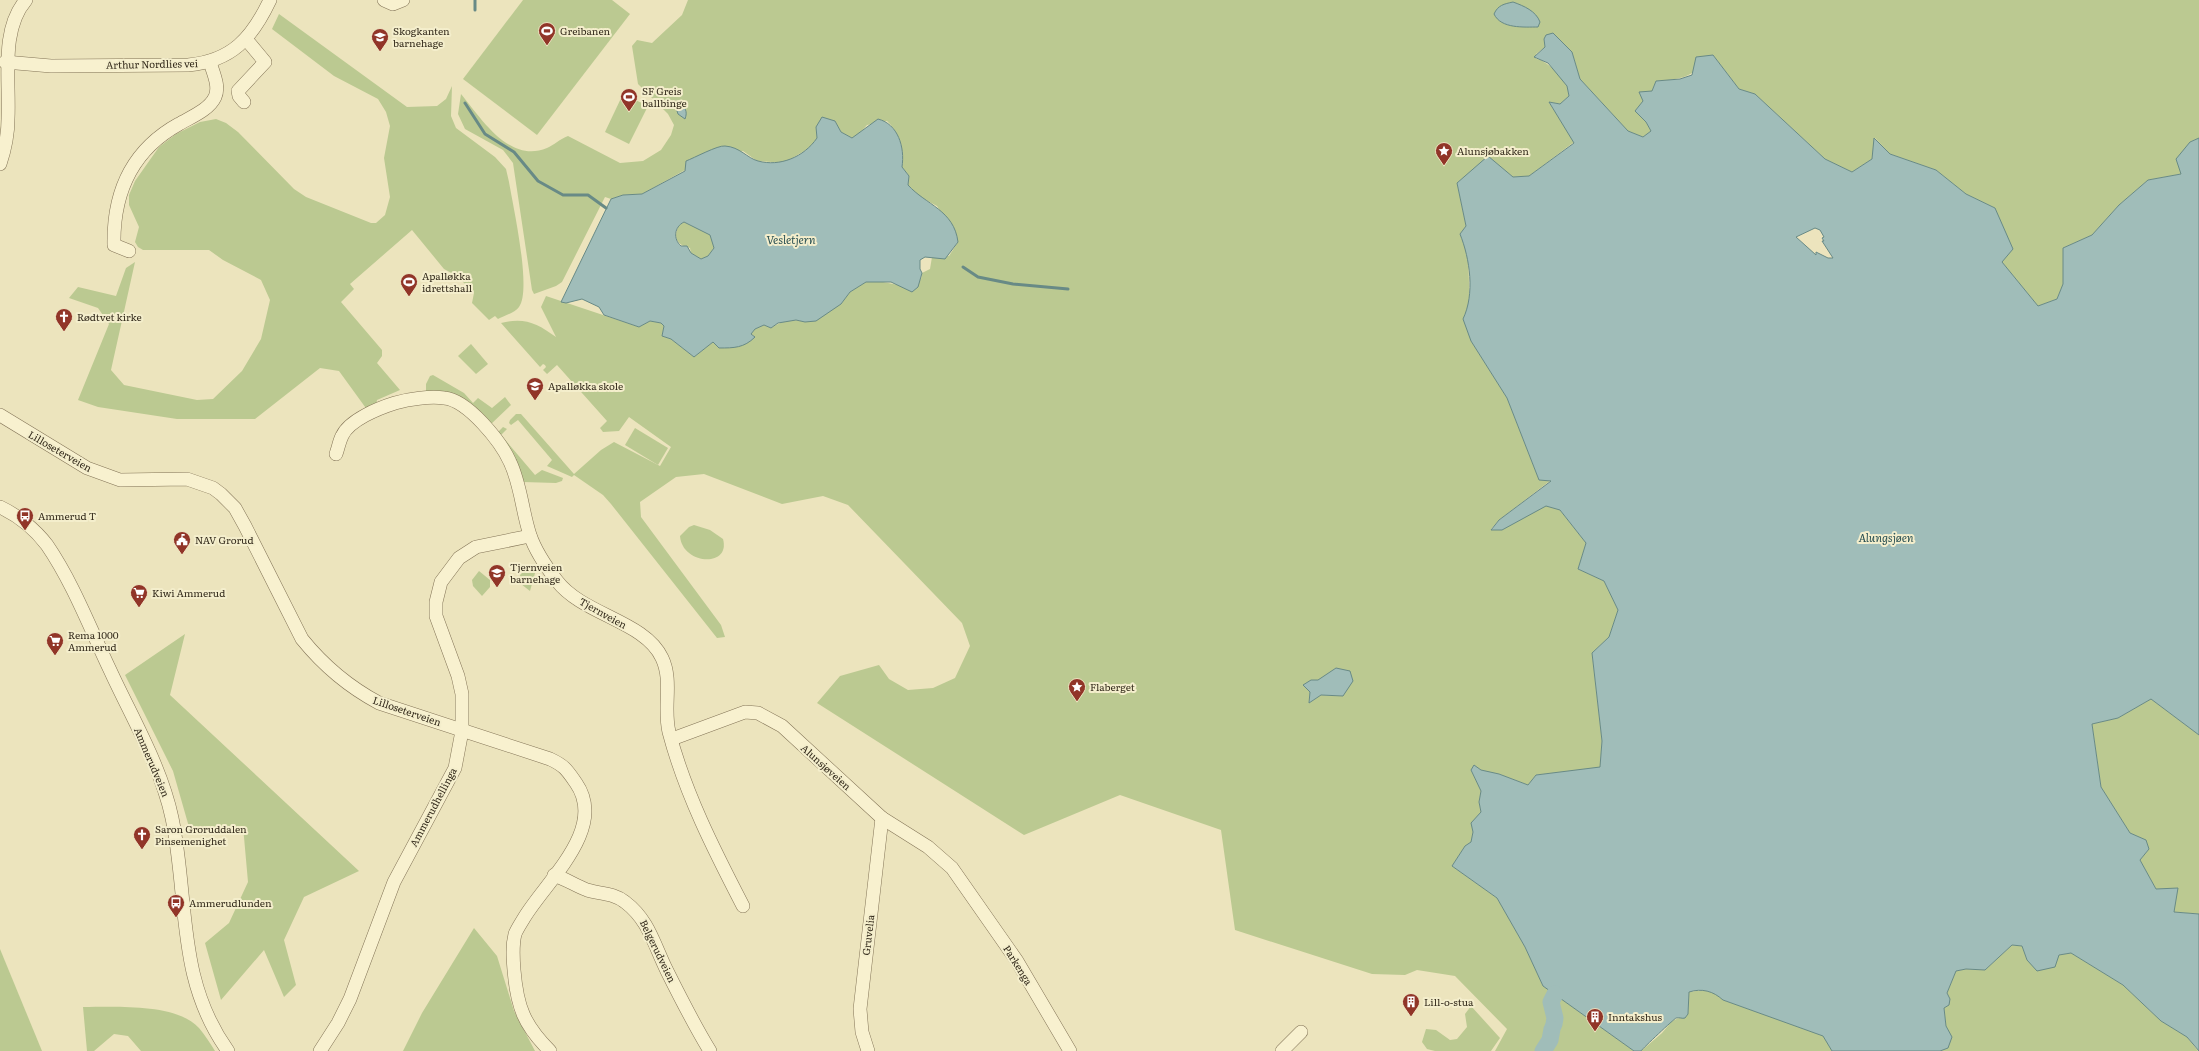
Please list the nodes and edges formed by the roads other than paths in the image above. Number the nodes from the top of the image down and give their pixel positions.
1 (26, 0) edge
2 (270, 0) edge
3 (384, 0) edge
4 (403, 0) edge
5 (246, 40) junction
6 (5, 62) junction
7 (210, 62) junction
8 (244, 102) dead end
9 (0, 164) edge
10 (129, 251) dead end
11 (0, 416) edge
12 (336, 454) dead end
13 (0, 507) edge
14 (530, 536) junction
15 (462, 731) junction
16 (672, 739) junction
17 (882, 818) junction
18 (554, 875) junction
19 (963, 881) joint
20 (742, 906) dead end
21 (1301, 1032) dead end
22 (228, 1051) edge
23 (320, 1051) edge
24 (550, 1051) edge
25 (710, 1051) edge
26 (868, 1051) edge
27 (1070, 1051) edge
28 (1282, 1051) edge

1 - 6 street
2 - 5 street, Arthur Nordlies vei
3 - 4 street
5 - 7 street, Arthur Nordlies vei
5 - 8 street
6 - 7 street, Arthur Nordlies vei
6 - 9 street
7 - 10 street
11 - 15 street, Lilloseterveien
12 - 14 street, Tjernveien
13 - 22 street, Ammerudveien
14 - 15 street, Ammerudhellinga
14 - 16 street, Tjernveien
15 - 18 street, Lilloseterveien
15 - 23 street, Ammerudhellinga
16 - 17 street, Alunsjøveien
16 - 20 street, Tjernveien
17 - 19 street, Alunsjøveien
17 - 26 street, Gruvelia
18 - 24 street, Lilloseterveien
18 - 25 street, Belgerudveien
19 - 27 street, Parkenga
21 - 28 street

